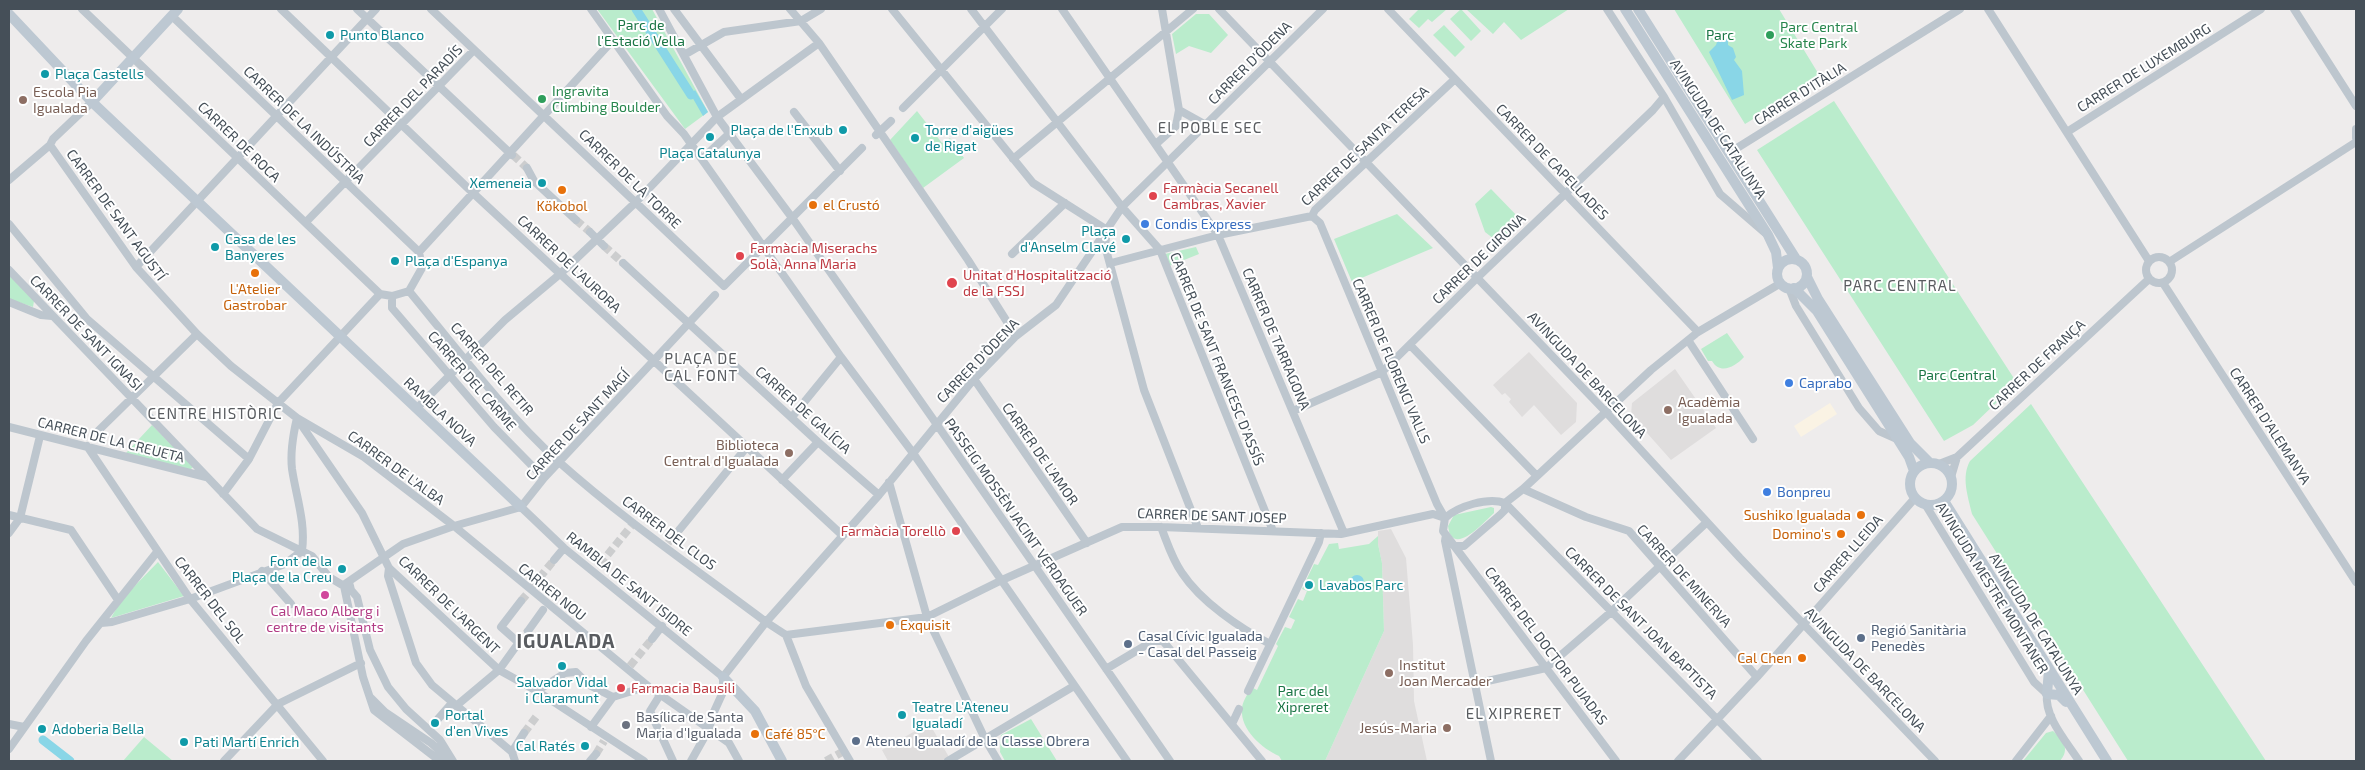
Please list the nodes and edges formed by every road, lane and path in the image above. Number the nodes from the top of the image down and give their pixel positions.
1 (82, 9) edge
2 (281, 9) edge
3 (357, 9) edge
4 (376, 9) edge
5 (431, 9) edge
6 (591, 9) edge
7 (659, 9) edge
8 (674, 9) edge
9 (790, 9) edge
10 (821, 9) edge
11 (892, 9) edge
12 (971, 9) edge
13 (1002, 9) edge
14 (1062, 9) edge
15 (1162, 9) edge
16 (1193, 9) edge
17 (1218, 9) edge
18 (1323, 9) edge
19 (1388, 9) edge
20 (1607, 9) edge
21 (1625, 9) edge
22 (1638, 9) edge
23 (1960, 9) edge
24 (1980, 9) edge
25 (1988, 9) edge
26 (2261, 9) edge
27 (2294, 9) edge
28 (175, 12) edge
29 (9, 14) edge
30 (367, 18) junction
31 (801, 21) junction
32 (984, 27) junction
33 (1166, 30) junction
34 (613, 40) junction
35 (819, 43) junction
36 (702, 44) junction
37 (474, 50) junction
38 (684, 55) junction
39 (332, 57) junction
40 (133, 58) junction
41 (1268, 61) junction
42 (941, 70) junction
43 (1110, 78) junction
44 (1455, 79) junction
45 (440, 87) junction
46 (1664, 97) junction
47 (741, 98) junction
48 (92, 102) junction
49 (2356, 106) edge
50 (903, 108) dead end
51 (1179, 110) junction
52 (794, 112) dead end
53 (544, 115) junction
54 (276, 116) junction
55 (717, 117) junction
56 (891, 121) dead end
57 (1056, 122) junction
58 (403, 125) junction
59 (1206, 125) junction
60 (2356, 129) edge
61 (2066, 132) junction
62 (730, 133) junction
63 (877, 134) junction
64 (2356, 138) edge
65 (2356, 142) edge
66 (691, 144) junction
67 (1156, 144) junction
68 (50, 146) junction
69 (862, 148) dead end
70 (1729, 152) junction
71 (512, 154) junction
72 (236, 157) junction
73 (702, 159) junction
74 (1013, 159) junction
75 (1170, 162) junction
76 (1366, 163) junction
77 (527, 168) tunnel mouth
78 (840, 171) junction
79 (9, 180) edge
80 (346, 183) junction
81 (474, 193) junction
82 (1565, 194) junction
83 (196, 201) junction
84 (636, 202) junction
85 (1065, 203) junction
86 (1122, 207) junction
87 (1312, 216) junction
88 (576, 220) tunnel mouth
89 (793, 220) junction
90 (306, 222) junction
91 (9, 224) edge
92 (1107, 230) junction
93 (590, 232) tunnel mouth
94 (1218, 235) junction
95 (1768, 236) junction
96 (596, 239) junction
97 (604, 246) tunnel mouth
98 (763, 247) junction
99 (1160, 250) junction
100 (418, 252) junction
101 (1012, 254) dead end
102 (1796, 259) junction
103 (2150, 261) junction
104 (2169, 262) junction
105 (623, 263) tunnel mouth
106 (1111, 263) junction
107 (136, 267) junction
108 (1778, 268) junction
109 (9, 270) edge
110 (560, 274) junction
111 (1807, 277) junction
112 (1477, 278) junction
113 (2149, 278) junction
114 (2162, 283) junction
115 (1788, 287) junction
116 (409, 291) junction
117 (380, 294) junction
118 (715, 295) dead end
119 (392, 296) junction
120 (9, 302) edge
121 (52, 316) junction
122 (689, 322) junction
123 (1698, 332) junction
124 (197, 334) junction
125 (1016, 336) junction
126 (340, 338) junction
127 (1688, 340) junction
128 (1410, 345) junction
129 (841, 357) junction
130 (466, 359) junction
131 (654, 362) junction
132 (1382, 372) junction
133 (153, 376) junction
134 (450, 376) junction
135 (974, 379) junction
136 (131, 397) junction
137 (278, 403) junction
138 (417, 408) junction
139 (1293, 411) junction
140 (1605, 411) junction
141 (792, 417) junction
142 (297, 418) junction
143 (936, 424) junction
144 (9, 427) edge
145 (98, 431) dead end
146 (40, 436) junction
147 (1753, 439) dead end
148 (1897, 439) junction
149 (818, 442) junction
150 (87, 446) junction
151 (746, 448) junction
152 (913, 453) junction
153 (1957, 456) junction
154 (249, 459) junction
155 (559, 461) junction
156 (1935, 463) junction
157 (1914, 471) junction
158 (1537, 476) junction
159 (1952, 477) junction
160 (208, 478) junction
161 (544, 478) junction
162 (782, 480) junction
163 (889, 482) junction
164 (1523, 489) junction
165 (223, 494) junction
166 (879, 494) junction
167 (1915, 498) junction
168 (1944, 501) junction
169 (1505, 503) junction
170 (1925, 504) junction
171 (521, 507) junction
172 (9, 515) edge
173 (20, 518) junction
174 (1445, 518) junction
175 (1707, 522) junction
176 (454, 526) junction
177 (1161, 527) junction
178 (1198, 528) junction
179 (680, 529) tunnel mouth
180 (1273, 530) junction
181 (9, 533) edge
182 (1322, 533) junction
183 (1344, 533) junction
184 (842, 535) junction
185 (1446, 535) junction
186 (1087, 543) junction
187 (1456, 546) junction
188 (564, 548) junction
189 (302, 551) junction
190 (157, 552) junction
191 (385, 556) junction
192 (554, 560) tunnel mouth
193 (600, 564) tunnel mouth
194 (1036, 566) junction
195 (389, 568) junction
196 (1660, 568) junction
197 (262, 571) junction
198 (594, 572) junction
199 (1002, 580) junction
200 (2356, 582) edge
201 (346, 584) junction
202 (190, 599) junction
203 (118, 600) junction
204 (521, 601) tunnel mouth
205 (291, 604) dead end
206 (545, 607) junction
207 (1611, 612) junction
208 (927, 617) junction
209 (766, 622) junction
210 (101, 623) junction
211 (1804, 624) junction
212 (662, 626) junction
213 (528, 631) tunnel mouth
214 (786, 634) junction
215 (652, 639) tunnel mouth
216 (1270, 644) junction
217 (361, 663) junction
218 (1106, 668) junction
219 (1546, 668) junction
220 (499, 670) junction
221 (2049, 670) junction
222 (723, 677) junction
223 (1757, 677) junction
224 (1474, 684) junction
225 (648, 686) junction
226 (1074, 686) junction
227 (1248, 690) dead end
228 (367, 691) junction
229 (537, 691) junction
230 (2047, 694) junction
231 (660, 695) junction
232 (613, 697) junction
233 (278, 704) junction
234 (454, 704) junction
235 (1239, 709) dead end
236 (2074, 709) junction
237 (2051, 716) junction
238 (1718, 718) junction
239 (438, 719) tunnel mouth
240 (9, 724) edge
241 (1232, 724) junction
242 (24, 727) junction
243 (591, 727) junction
244 (709, 728) junction
245 (524, 733) tunnel mouth
246 (985, 739) junction
247 (9, 750) edge
248 (512, 752) junction
249 (596, 754) tunnel mouth
250 (224, 761) edge
251 (323, 761) edge
252 (440, 761) edge
253 (452, 761) edge
254 (515, 761) edge
255 (590, 761) edge
256 (644, 761) edge
257 (673, 761) edge
258 (691, 761) edge
259 (739, 761) edge
260 (782, 761) edge
261 (850, 761) edge
262 (948, 761) edge
263 (998, 761) edge
264 (1127, 761) edge
265 (1170, 761) edge
266 (1262, 761) edge
267 (1491, 761) edge
268 (1616, 761) edge
269 (1678, 761) edge
270 (1758, 761) edge
271 (1935, 761) edge
272 (2016, 761) edge
273 (2078, 761) edge
274 (2107, 761) edge

1 - 40 street, CARRER DE ROCA
2 - 39 street, CARRER DE L'AURORA
3 - 30 street
4 - 30 street
5 - 37 street, CARRER DE LA TORRE
6 - 34 street
7 - 38 street, PASSEIG MOSSÈN JACINT VERDAGUER
8 - 36 street
9 - 31 street
10 - 31 street
11 - 42 street
12 - 32 street, CARRER DE SANT FRANCESC D'ASSÍS
13 - 32 street
14 - 43 street, CARRER DE TARRAGONA
15 - 33 street
16 - 33 street
17 - 41 street, AVINGUDA DE BARCELONA
18 - 41 street, CARRER D'ÒDENA
19 - 44 street, CARRER DE CAPELLADES
20 - 46 street
21 - 95 street, AVINGUDA DE CATALUNYA
22 - 70 street, AVINGUDA DE CATALUNYA
23 - 70 street, CARRER D'ITÀLIA
24 - 25 street
25 - 61 street
26 - 61 street, CARRER DE LUXEMBURG
27 - 49 street
28 - 40 street
28 - 54 street, CARRER DE LA INDÚSTRIA
29 - 48 street, RAMBLA NOVA
30 - 39 street
30 - 45 street
31 - 35 street
31 - 36 street
32 - 42 street
32 - 57 street, CARRER DE SANT FRANCESC D'ASSÍS
33 - 43 street
33 - 51 street
34 - 53 street
34 - 66 street
35 - 47 street
35 - 63 street
36 - 38 street
36 - 47 street
37 - 45 street, CARRER DEL PARADÍS
37 - 53 street, CARRER DE LA TORRE
38 - 55 street, PASSEIG MOSSÈN JACINT VERDAGUER
39 - 54 street
39 - 58 street, CARRER DE L'AURORA
40 - 48 street
40 - 72 street, CARRER DE ROCA
41 - 59 street, CARRER D'ÒDENA
41 - 76 street, AVINGUDA DE BARCELONA
42 - 50 street
42 - 74 street
43 - 57 street
43 - 67 street, CARRER DE TARRAGONA
44 - 76 street, CARRER DE SANTA TERESA
44 - 82 street, CARRER DE CAPELLADES
45 - 58 street, CARRER DEL PARADÍS
45 - 71 street
46 - 82 street, CARRER DE GIRONA
46 - 95 street
47 - 55 street
48 - 68 street
48 - 83 street, RAMBLA NOVA
51 - 59 street
51 - 67 street
52 - 78 street
53 - 71 street
53 - 84 street, CARRER DE LA TORRE
54 - 72 street
54 - 80 street, CARRER DE LA INDÚSTRIA
55 - 62 street, PASSEIG MOSSÈN JACINT VERDAGUER
55 - 66 street
56 - 63 street
57 - 74 street
57 - 86 street, CARRER DE SANT FRANCESC D'ASSÍS
58 - 80 street, CARRER DEL PARADÍS
58 - 81 street, CARRER DE L'AURORA
59 - 75 street, CARRER D'ÒDENA
60 - 64 street
61 - 103 street
62 - 73 street
62 - 89 street, PASSEIG MOSSÈN JACINT VERDAGUER
63 - 125 street
65 - 104 street
66 - 73 street
66 - 84 street
67 - 75 street, CARRER DE TARRAGONA
68 - 79 street
68 - 107 street, CARRER DE SANT AGUSTÍ
69 - 78 street
70 - 102 street, AVINGUDA DE CATALUNYA
71 - 81 street
72 - 83 street
72 - 90 street, CARRER DE ROCA
73 - 98 street
74 - 85 street
75 - 86 street, CARRER D'ÒDENA
75 - 94 street, CARRER DE TARRAGONA
76 - 87 street, CARRER DE SANTA TERESA
76 - 112 street, AVINGUDA DE BARCELONA
77 - 88 street
78 - 89 street
80 - 90 street, CARRER DEL PARADÍS
80 - 100 street, CARRER DE LA INDÚSTRIA
81 - 100 street
81 - 110 street, CARRER DE L'AURORA
82 - 112 street, CARRER DE GIRONA
82 - 123 street, CARRER DE CAPELLADES
83 - 107 street
83 - 126 street, RAMBLA NOVA
84 - 96 street
84 - 98 street, CARRER DE LA TORRE
85 - 92 street
85 - 101 street
86 - 92 street, CARRER D'ÒDENA
86 - 99 street, CARRER DE SANT FRANCESC D'ASSÍS
87 - 94 street, CARRER DE SANTA TERESA
87 - 132 street, CARRER DE FLORENCI VALLS
89 - 98 street
89 - 143 street, PASSEIG MOSSÈN JACINT VERDAGUER
90 - 117 street, CARRER DE ROCA
91 - 133 street
92 - 106 street
92 - 125 street, CARRER D'ÒDENA
93 - 96 street
94 - 99 street, CARRER DE SANTA TERESA
94 - 139 street, CARRER DE TARRAGONA
95 - 108 street, AVINGUDA DE CATALUNYA
96 - 97 street
96 - 110 street
98 - 129 street
99 - 106 street, CARRER DE SANTA TERESA
99 - 180 street, CARRER DE SANT FRANCESC D'ASSÍS
100 - 116 street
102 - 108 street
102 - 111 street
103 - 104 street
103 - 113 street
104 - 114 street
105 - 122 street, CARRER DE GALÍCIA
106 - 178 street
107 - 124 street, CARRER DE SANT AGUSTÍ
108 - 115 street
109 - 121 street, CARRER DE SANT IGNASI
110 - 130 street
110 - 131 street, CARRER DE L'AURORA
111 - 115 street
111 - 156 street
112 - 128 street, CARRER DE GIRONA
112 - 140 street, AVINGUDA DE BARCELONA
113 - 114 street
113 - 153 street, CARRER DE FRANÇA
114 - 200 street, CARRER D'ALEMANYA
115 - 123 street
115 - 148 street
115 - 148 street
116 - 119 street
116 - 130 street, CARRER DEL RETIR
117 - 119 street
117 - 126 street
118 - 122 street
119 - 134 street, CARRER DEL CARME
120 - 121 street
121 - 136 street, CARRER DE SANT IGNASI
122 - 131 street
122 - 141 street, CARRER DE GALÍCIA
123 - 127 street
124 - 133 street
124 - 137 street, CARRER DE SANT AGUSTÍ
125 - 135 street, CARRER D'ÒDENA
126 - 137 street
126 - 138 street, RAMBLA NOVA
127 - 140 street
127 - 147 street
128 - 132 street, CARRER DE GIRONA
128 - 158 street
129 - 141 street
129 - 152 street
130 - 134 street
130 - 155 street, CARRER DEL RETIR
131 - 151 street, CARRER DE L'AURORA
131 - 155 street, CARRER DE SANT MAGÍ
132 - 139 street, CARRER DE GIRONA
132 - 174 street, CARRER DE FLORENCI VALLS
133 - 136 street
133 - 154 street
134 - 138 street
134 - 161 street, CARRER DEL CARME
135 - 143 street, CARRER D'ÒDENA
135 - 186 street, CARRER DE L'AMOR
136 - 145 street
136 - 160 street, CARRER DE SANT IGNASI
137 - 142 street, CARRER DE SANT AGUSTÍ
137 - 154 street
138 - 171 street, RAMBLA NOVA
139 - 183 street, CARRER DE TARRAGONA
140 - 158 street
140 - 175 street, AVINGUDA DE BARCELONA
141 - 149 street, CARRER DE GALÍCIA
142 - 176 street, CARRER DE L'ALBA
142 - 189 street
142 - 191 street, CARRER DE L'ARGENT
143 - 152 street, CARRER D'ÒDENA
143 - 194 street, PASSEIG MOSSÈN JACINT VERDAGUER
144 - 146 street, CARRER DE LA CREUETA
146 - 150 street, CARRER DE LA CREUETA
146 - 173 street
148 - 157 street
149 - 162 street
149 - 166 street, CARRER DE GALÍCIA
150 - 160 street, CARRER DE LA CREUETA
150 - 190 street, CARRER DEL SOL
151 - 162 street, CARRER DE L'AURORA
151 - 179 street
152 - 163 street, CARRER D'ÒDENA
152 - 199 street
153 - 156 street, CARRER DE FRANÇA
153 - 159 street
154 - 165 street
155 - 161 street, CARRER DE SANT MAGÍ
155 - 209 street, CARRER DEL CLOS
156 - 157 street
156 - 159 street
157 - 167 street
158 - 164 street
159 - 168 street
160 - 165 street, CARRER DE SANT IGNASI
161 - 171 street, CARRER DE SANT MAGÍ
162 - 184 street, CARRER DE L'AURORA
163 - 166 street, CARRER D'ÒDENA
163 - 208 street
164 - 169 street
164 - 196 street, CARRER DE MINERVA
165 - 189 street, CARRER DE SANT IGNASI
166 - 184 street, CARRER D'ÒDENA
167 - 170 street
167 - 211 street, CARRER LLEIDA
168 - 170 street
168 - 221 street, AVINGUDA DE CATALUNYA
169 - 174 street
169 - 187 street
169 - 207 street, CARRER DE SANT JOAN BAPTISTA
170 - 230 street, AVINGUDA MESTRE MONTANER
171 - 176 street
171 - 188 street, RAMBLA DE SANT ISIDRE
172 - 173 street
173 - 181 street
173 - 203 street
174 - 183 street, CARRER DE SANT JOSEP
174 - 185 street
175 - 196 street
175 - 211 street, AVINGUDA DE BARCELONA
176 - 191 street
176 - 206 street, CARRER NOU
177 - 178 street, CARRER DE SANT JOSEP
177 - 186 street, CARRER DE SANT JOSEP
177 - 216 street
178 - 180 street, CARRER DE SANT JOSEP
180 - 182 street, CARRER DE SANT JOSEP
182 - 183 street, CARRER DE SANT JOSEP
182 - 216 street
184 - 209 street, CARRER D'ÒDENA
185 - 187 street, CARRER DEL DOCTOR PUJADAS
185 - 224 street
186 - 194 street, CARRER DE SANT JOSEP
187 - 219 street, CARRER DEL DOCTOR PUJADAS
188 - 192 street
188 - 198 street, RAMBLA DE SANT ISIDRE
189 - 197 street
189 - 201 street, CARRER DE SANT IGNASI
190 - 202 street, CARRER DEL SOL
190 - 203 street
191 - 195 street, CARRER DE L'ARGENT
191 - 201 street
193 - 198 street
194 - 199 street, CARRER DE SANT JOSEP
194 - 218 street, PASSEIG MOSSÈN JACINT VERDAGUER
195 - 220 street, CARRER DE L'ARGENT
195 - 234 street
196 - 207 street
196 - 223 street, CARRER DE MINERVA
197 - 202 street
197 - 205 street
198 - 212 street, RAMBLA DE SANT ISIDRE
199 - 208 street, CARRER DE SANT JOSEP
199 - 226 street
201 - 217 street
201 - 253 street
202 - 210 street
202 - 233 street, CARRER DEL SOL
203 - 210 street
204 - 220 street
206 - 213 street
206 - 225 street, CARRER NOU
207 - 219 street
207 - 238 street, CARRER DE SANT JOAN BAPTISTA
208 - 214 street, CARRER DE SANT JOSEP
208 - 246 street
209 - 214 street, CARRER DEL CLOS
209 - 222 street, CARRER D'ÒDENA
210 - 242 street
211 - 223 street, CARRER LLEIDA
211 - 271 street, AVINGUDA DE BARCELONA
212 - 215 street
212 - 222 street, RAMBLA DE SANT ISIDRE
214 - 261 street
216 - 227 street
217 - 228 street
217 - 233 street
218 - 241 street
218 - 265 street, PASSEIG MOSSÈN JACINT VERDAGUER
219 - 224 street
219 - 268 street, CARRER DEL DOCTOR PUJADAS
220 - 229 street, CARRER DE L'ARGENT
220 - 234 street
221 - 230 street
221 - 236 street, AVINGUDA DE CATALUNYA
222 - 244 street
222 - 260 street
223 - 238 street, CARRER LLEIDA
224 - 267 street
225 - 231 street, CARRER NOU
225 - 232 street
226 - 246 street
226 - 264 street
228 - 252 street
228 - 253 street
229 - 232 street
229 - 243 street, CARRER DE L'ARGENT
230 - 236 street
230 - 237 street, AVINGUDA MESTRE MONTANER
231 - 244 street, CARRER NOU
231 - 257 street
232 - 243 street
233 - 250 street
233 - 251 street, CARRER DEL SOL
234 - 239 street
234 - 248 street
235 - 241 street
236 - 274 street, AVINGUDA DE CATALUNYA
237 - 272 street
237 - 273 street, AVINGUDA MESTRE MONTANER
238 - 269 street, CARRER LLEIDA
238 - 270 street, CARRER DE SANT JOAN BAPTISTA
240 - 242 street
241 - 266 street
242 - 247 street
243 - 256 street, CARRER DE L'ARGENT
244 - 258 street
244 - 259 street, CARRER NOU
245 - 248 street
246 - 262 street
246 - 263 street
248 - 254 street
249 - 255 street

